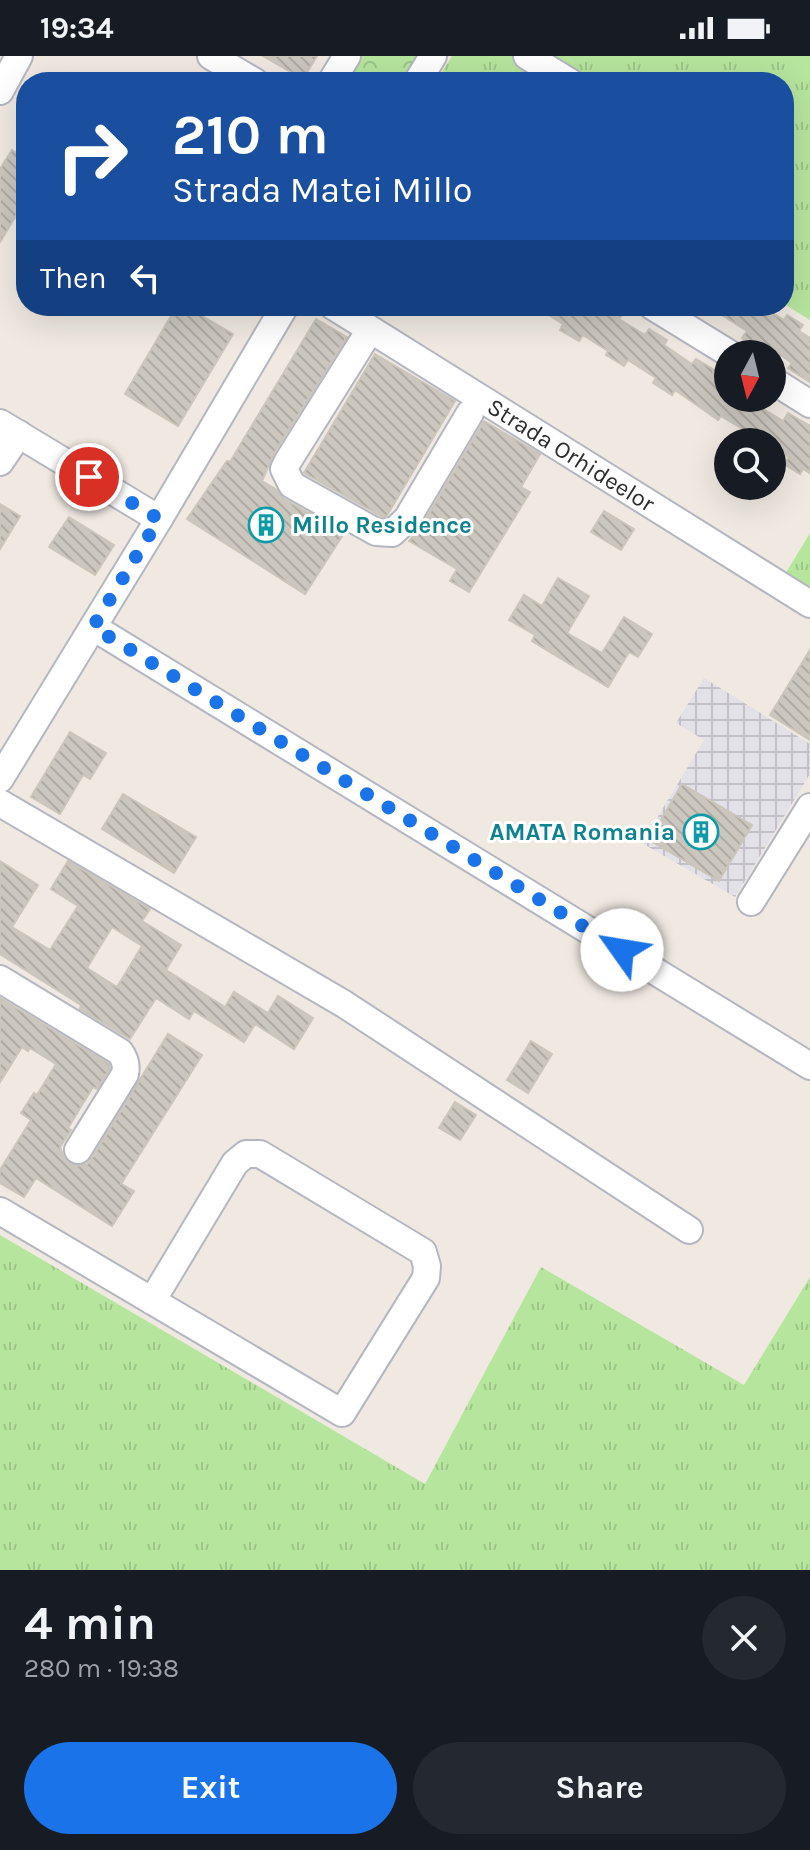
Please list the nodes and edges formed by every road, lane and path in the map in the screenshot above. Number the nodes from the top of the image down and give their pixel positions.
1 (19, 56) edge
2 (211, 56) edge
3 (527, 56) edge
4 (238, 72) edge
5 (553, 72) edge
6 (0, 91) edge
7 (279, 316) edge
8 (348, 316) edge
9 (668, 316) edge
10 (370, 330) junction
11 (714, 344) edge
12 (786, 389) edge
13 (810, 404) edge
14 (470, 413) dead end
15 (10, 428) edge
16 (0, 462) edge
17 (159, 519) junction
18 (810, 604) edge
19 (93, 627) junction
20 (0, 779) edge
21 (0, 803) edge
22 (810, 807) edge
23 (751, 902) dead end
24 (0, 979) edge
25 (810, 1066) edge
26 (78, 1150) dead end
27 (0, 1211) edge
28 (689, 1230) dead end
29 (152, 1301) junction

1 - 6 street
2 - 4 street
3 - 5 street
7 - 17 street
8 - 10 street, Strada Orhideelor
9 - 11 street
10 - 14 street
10 - 18 street, Strada Orhideelor
12 - 13 street
15 - 16 street
15 - 17 street
17 - 19 street
19 - 20 street
19 - 25 street
21 - 28 street
22 - 23 street
24 - 26 street
27 - 29 street
29 - 29 street

